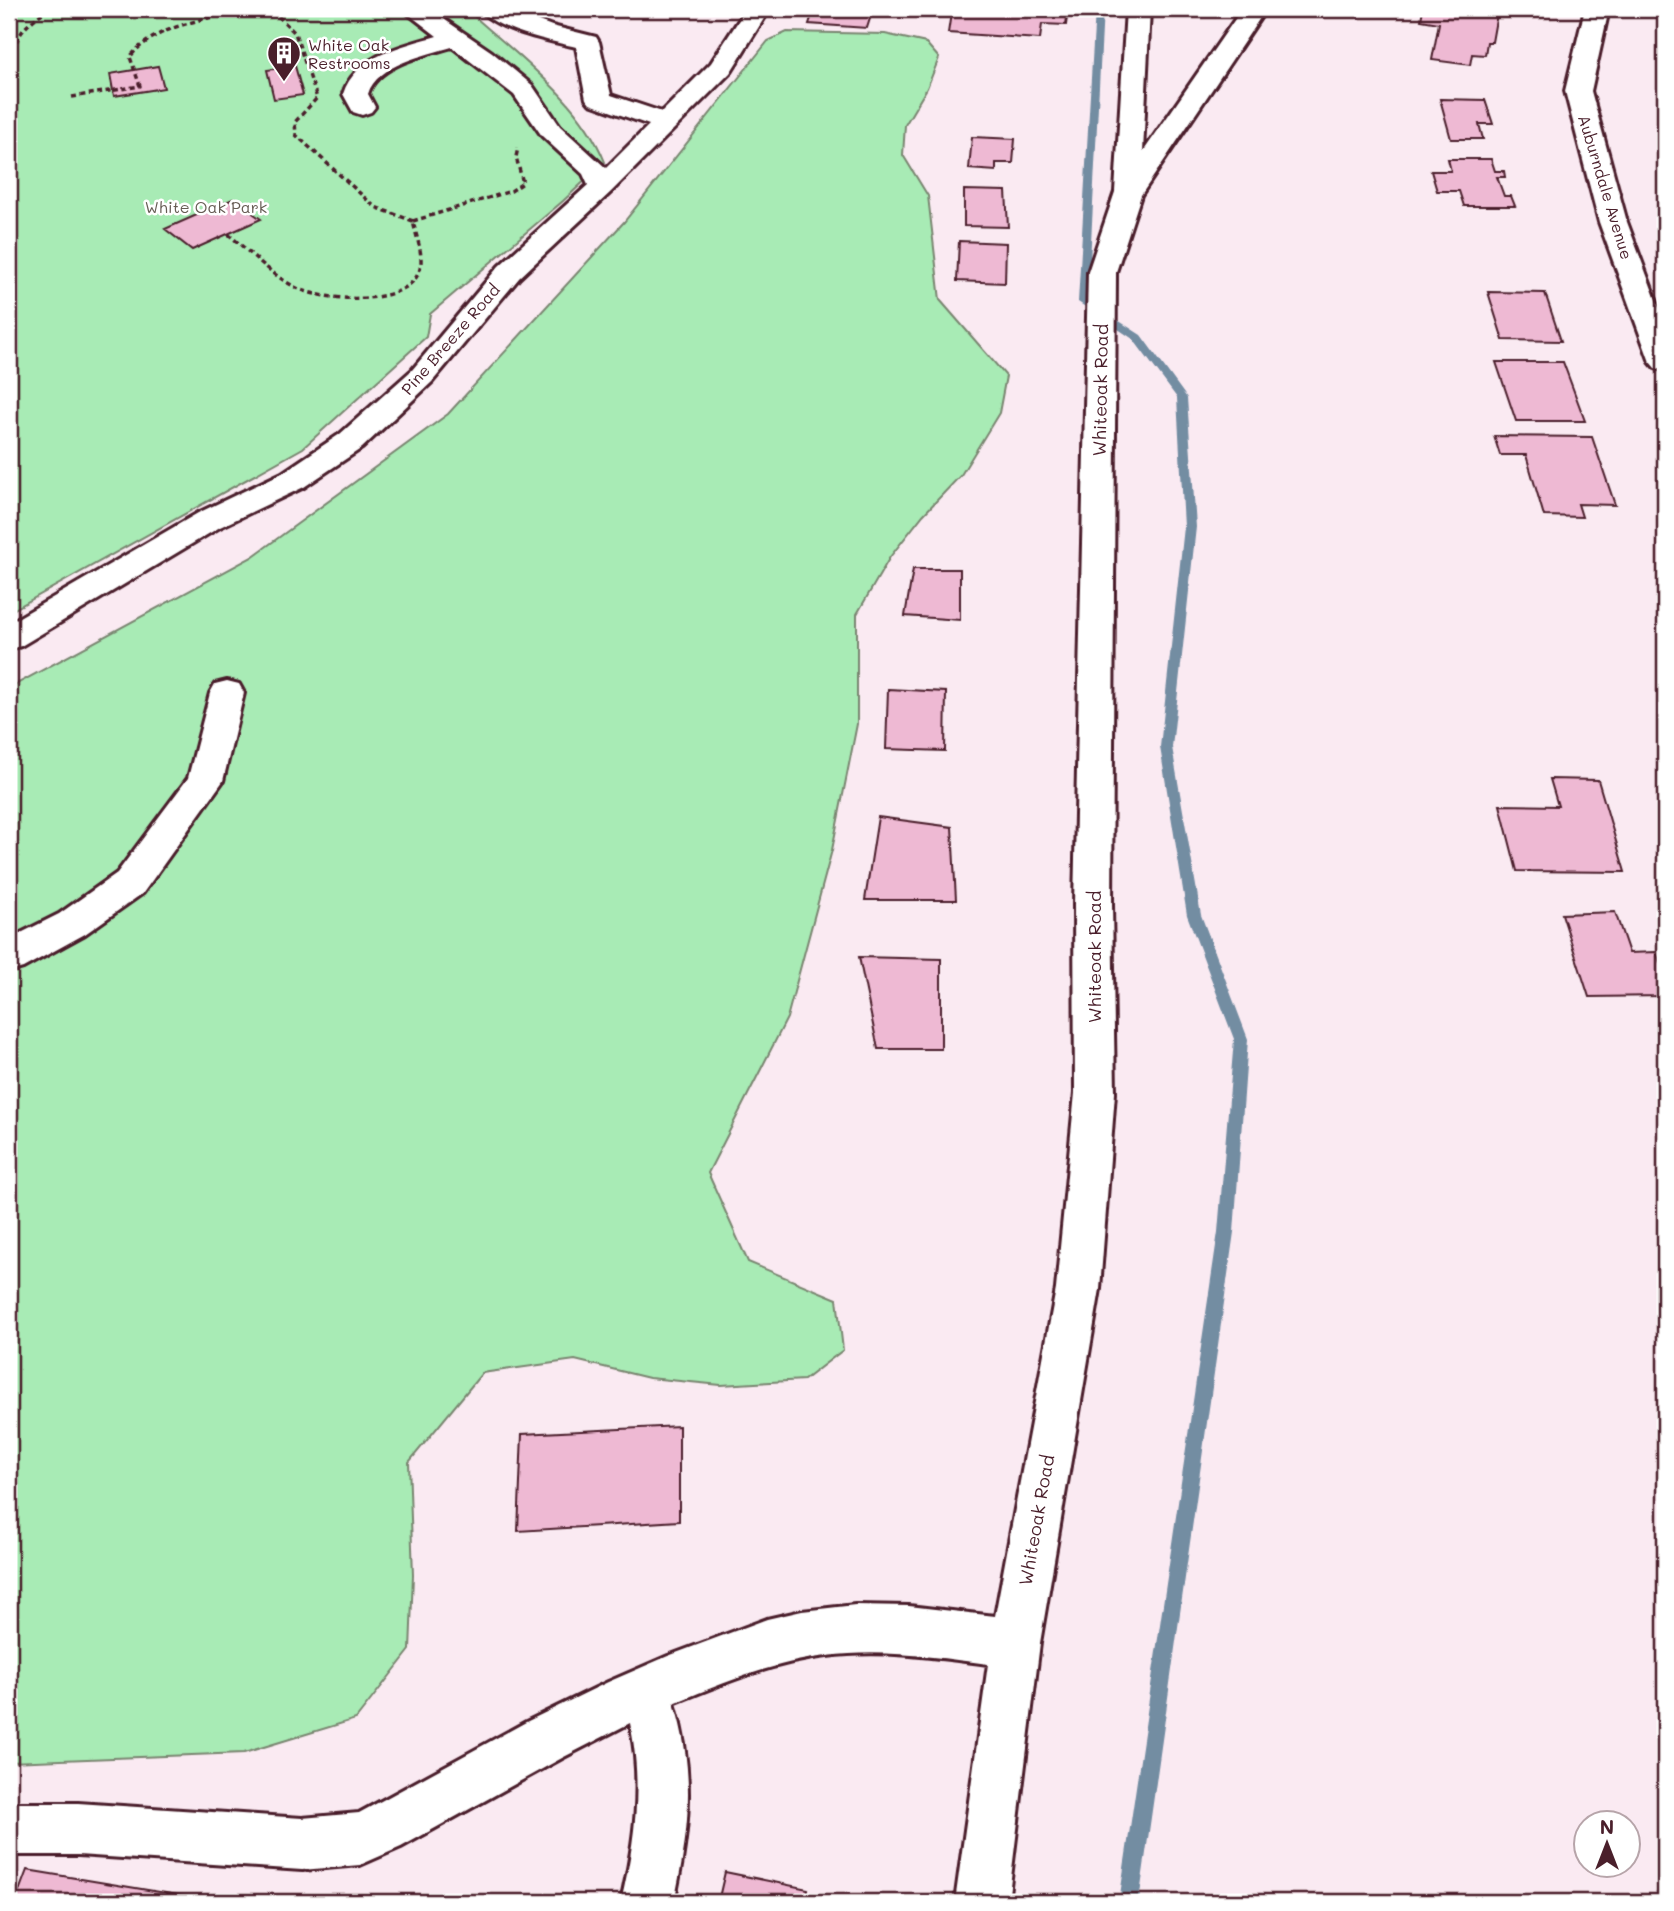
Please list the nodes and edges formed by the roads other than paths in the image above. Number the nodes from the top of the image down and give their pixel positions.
1 (414, 9) edge
2 (492, 9) edge
3 (758, 9) edge
4 (1138, 9) edge
5 (1254, 9) edge
6 (1597, 9) edge
7 (455, 38) junction
8 (362, 107) dead end
9 (667, 122) junction
10 (602, 186) junction
11 (1128, 192) junction
12 (1665, 362) edge
13 (9, 638) edge
14 (227, 693) dead end
15 (9, 957) edge
16 (1015, 1643) junction
17 (645, 1690) junction
18 (9, 1829) edge
19 (648, 1902) edge
20 (982, 1902) edge

1 - 7 street
2 - 9 street
3 - 9 street, Pine Breeze Road
4 - 11 street, Whiteoak Road
5 - 11 street
6 - 12 street, Auburndale Avenue
7 - 8 street
7 - 10 street
9 - 10 street, Pine Breeze Road
10 - 13 street, Pine Breeze Road
11 - 16 street, Whiteoak Road
14 - 15 street
16 - 17 street
16 - 20 street, Whiteoak Road
17 - 18 street
17 - 19 street

